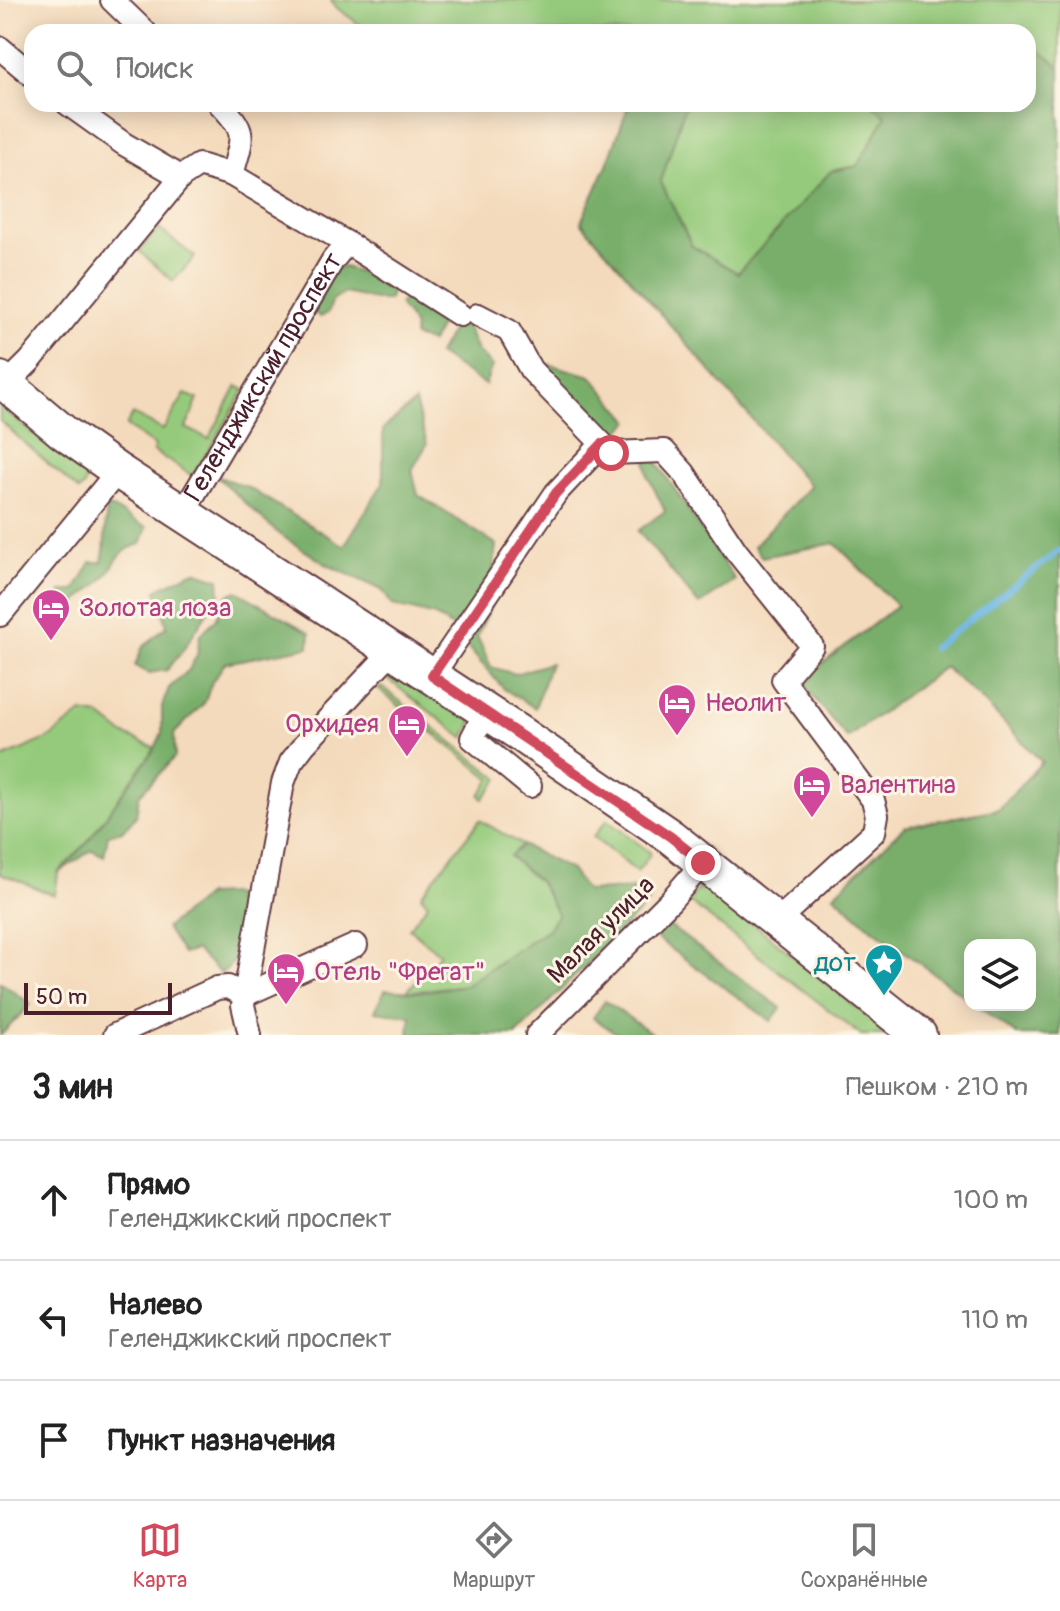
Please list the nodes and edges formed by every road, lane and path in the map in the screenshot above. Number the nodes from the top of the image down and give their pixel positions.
1 (112, 0) edge
2 (137, 24) edge
3 (0, 48) edge
4 (24, 68) edge
5 (79, 112) edge
6 (227, 112) edge
7 (232, 175) junction
8 (181, 177) junction
9 (347, 243) junction
10 (3, 382) edge
11 (602, 444) junction
12 (118, 471) junction
13 (183, 513) junction
14 (0, 615) edge
15 (393, 650) junction
16 (432, 676) junction
17 (486, 711) junction
18 (530, 786) dead end
19 (703, 863) junction
20 (777, 921) junction
21 (356, 945) dead end
22 (245, 995) junction
23 (115, 1035) edge
24 (250, 1035) edge
25 (537, 1035) edge
26 (919, 1035) edge

1 - 2 street
3 - 4 street
5 - 8 street
6 - 7 street
7 - 8 street
7 - 9 street
8 - 10 street
9 - 11 street
9 - 13 street, Геленджикский проспект
10 - 12 main road, Геленджикский проспект
11 - 16 street
11 - 20 street
12 - 13 main road, Геленджикский проспект
12 - 14 street
13 - 15 main road, Геленджикский проспект
15 - 16 main road, Геленджикский проспект
15 - 22 street
16 - 17 main road, Геленджикский проспект
17 - 18 street
17 - 19 main road, Геленджикский проспект
19 - 20 main road, Геленджикский проспект
19 - 25 street, Малая улица
20 - 26 main road, Геленджикский проспект
21 - 22 street
22 - 23 street
22 - 24 street

